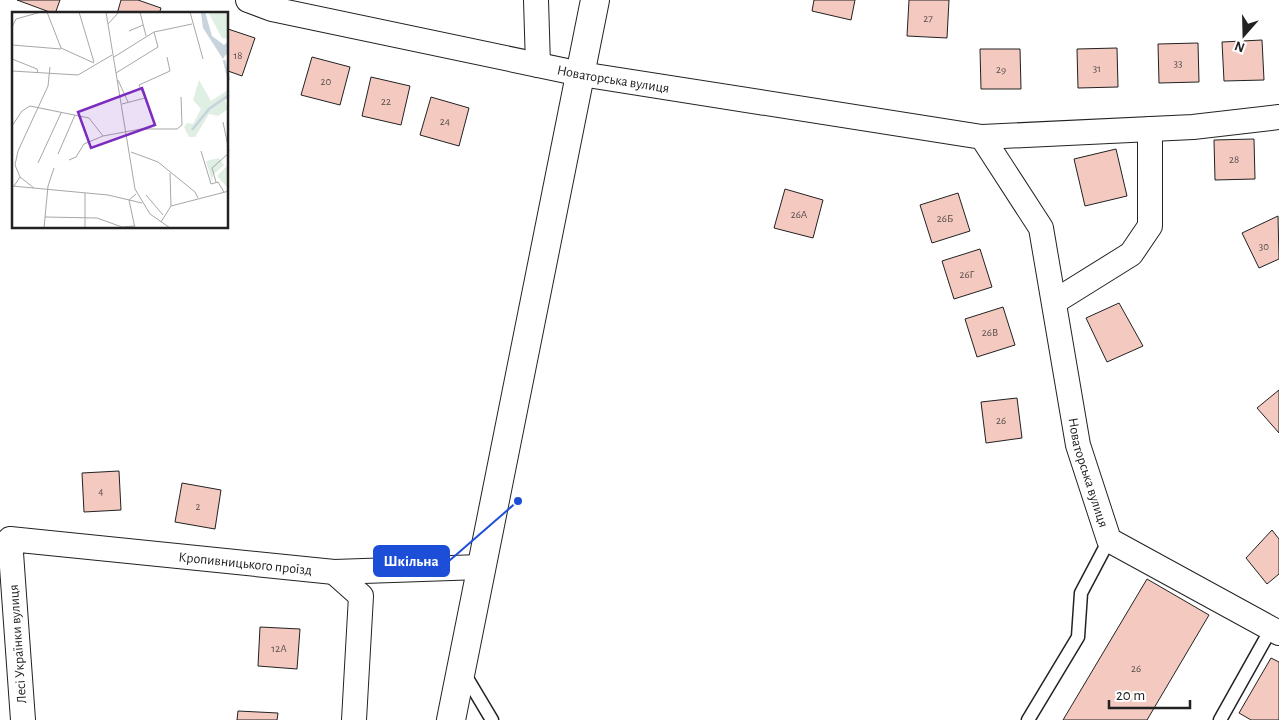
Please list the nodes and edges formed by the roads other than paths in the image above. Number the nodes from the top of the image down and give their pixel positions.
1 (248, 0) edge
2 (536, 0) edge
3 (595, 0) edge
4 (538, 66) junction
5 (581, 74) junction
6 (1279, 117) edge
7 (1150, 129) junction
8 (982, 137) junction
9 (1054, 302) junction
10 (10, 539) joint
11 (1109, 540) junction
12 (481, 567) junction
13 (334, 572) junction
14 (1275, 631) edge
15 (461, 668) junction
16 (23, 720) edge
17 (354, 720) edge
18 (451, 720) edge
19 (492, 720) edge
20 (1028, 720) edge
21 (1220, 720) edge

1 - 4 street, Новаторська вулиця
2 - 4 street
3 - 5 highway
4 - 5 street, Новаторська вулиця
5 - 8 street, Новаторська вулиця
5 - 12 highway
6 - 7 street, Новаторська вулиця
7 - 8 street, Новаторська вулиця
7 - 9 street
8 - 9 street, Новаторська вулиця
9 - 11 street, Новаторська вулиця
10 - 13 street, Кропивницького проїзд
10 - 16 street, Лесі Українки вулиця
11 - 14 street, Новаторська вулиця
11 - 20 lane
12 - 13 street, Кропивницького проїзд
12 - 15 highway
13 - 17 street
14 - 21 lane
15 - 18 highway
15 - 19 lane

